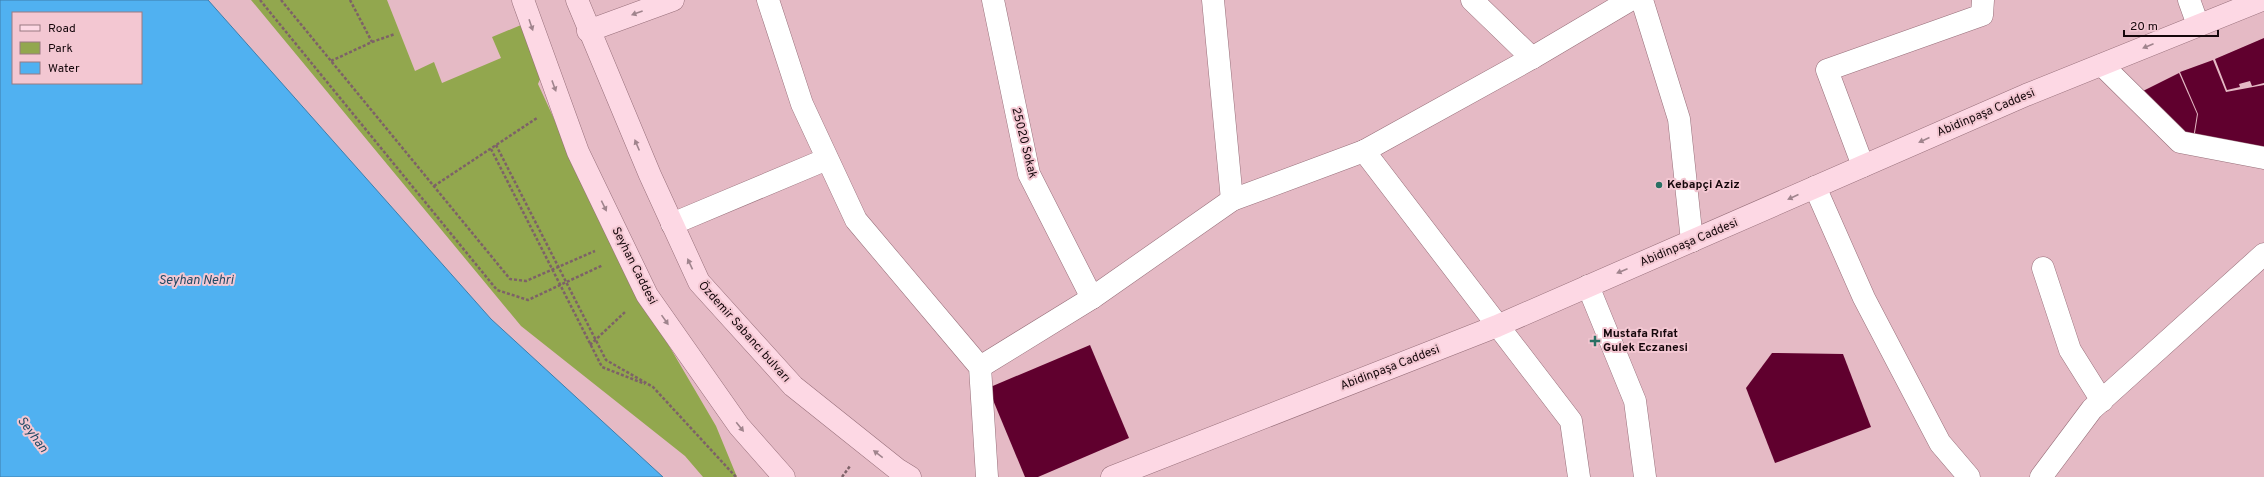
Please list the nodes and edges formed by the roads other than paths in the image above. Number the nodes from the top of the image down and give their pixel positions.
1 (523, 0) edge
2 (577, 0) edge
3 (673, 0) edge
4 (768, 0) edge
5 (993, 0) edge
6 (1213, 0) edge
7 (1472, 0) edge
8 (1630, 0) edge
9 (1642, 0) edge
10 (1983, 0) edge
11 (2189, 0) edge
12 (2262, 0) edge
13 (2198, 25) junction
14 (588, 31) junction
15 (1532, 58) junction
16 (2102, 65) junction
17 (1364, 151) junction
18 (2264, 158) edge
19 (827, 159) junction
20 (1863, 166) junction
21 (1815, 187) junction
22 (1232, 200) junction
23 (672, 224) junction
24 (1692, 241) junction
25 (2264, 254) edge
26 (2043, 268) dead end
27 (1588, 286) junction
28 (1092, 298) junction
29 (1497, 326) junction
30 (980, 367) junction
31 (2102, 400) junction
32 (784, 477) edge
33 (910, 477) edge
34 (987, 477) edge
35 (1112, 477) edge
36 (1579, 477) edge
37 (1645, 477) edge
38 (1969, 477) edge
39 (2041, 477) edge

1 -> 32 main road, Seyhan Caddesi
2 - 14 main road, Özdemir Sabancı bulvarı
3 -> 14 main road
4 - 19 street
5 - 28 street, 25020 Sokak
6 - 22 street
7 - 15 street
8 - 15 street
9 - 24 street
10 - 20 street
11 - 13 street
12 - 13 main road, Abidinpaşa Caddesi
13 -> 16 main road, Abidinpaşa Caddesi
23 -> 14 main road, Özdemir Sabancı bulvarı
15 - 17 street
16 - 18 street
16 -> 20 main road, Abidinpaşa Caddesi
17 - 22 street
17 - 29 street
19 - 23 street
19 - 30 street
20 - 21 main road, Abidinpaşa Caddesi
21 -> 24 main road, Abidinpaşa Caddesi
21 - 38 street
22 - 28 street
33 -> 23 main road, Özdemir Sabancı bulvarı
24 -> 27 main road, Abidinpaşa Caddesi
25 - 31 street
26 - 31 street
27 - 29 main road, Abidinpaşa Caddesi
27 - 37 street
28 - 30 street
29 - 35 main road, Abidinpaşa Caddesi
29 - 36 street
30 - 34 street
31 - 39 street

